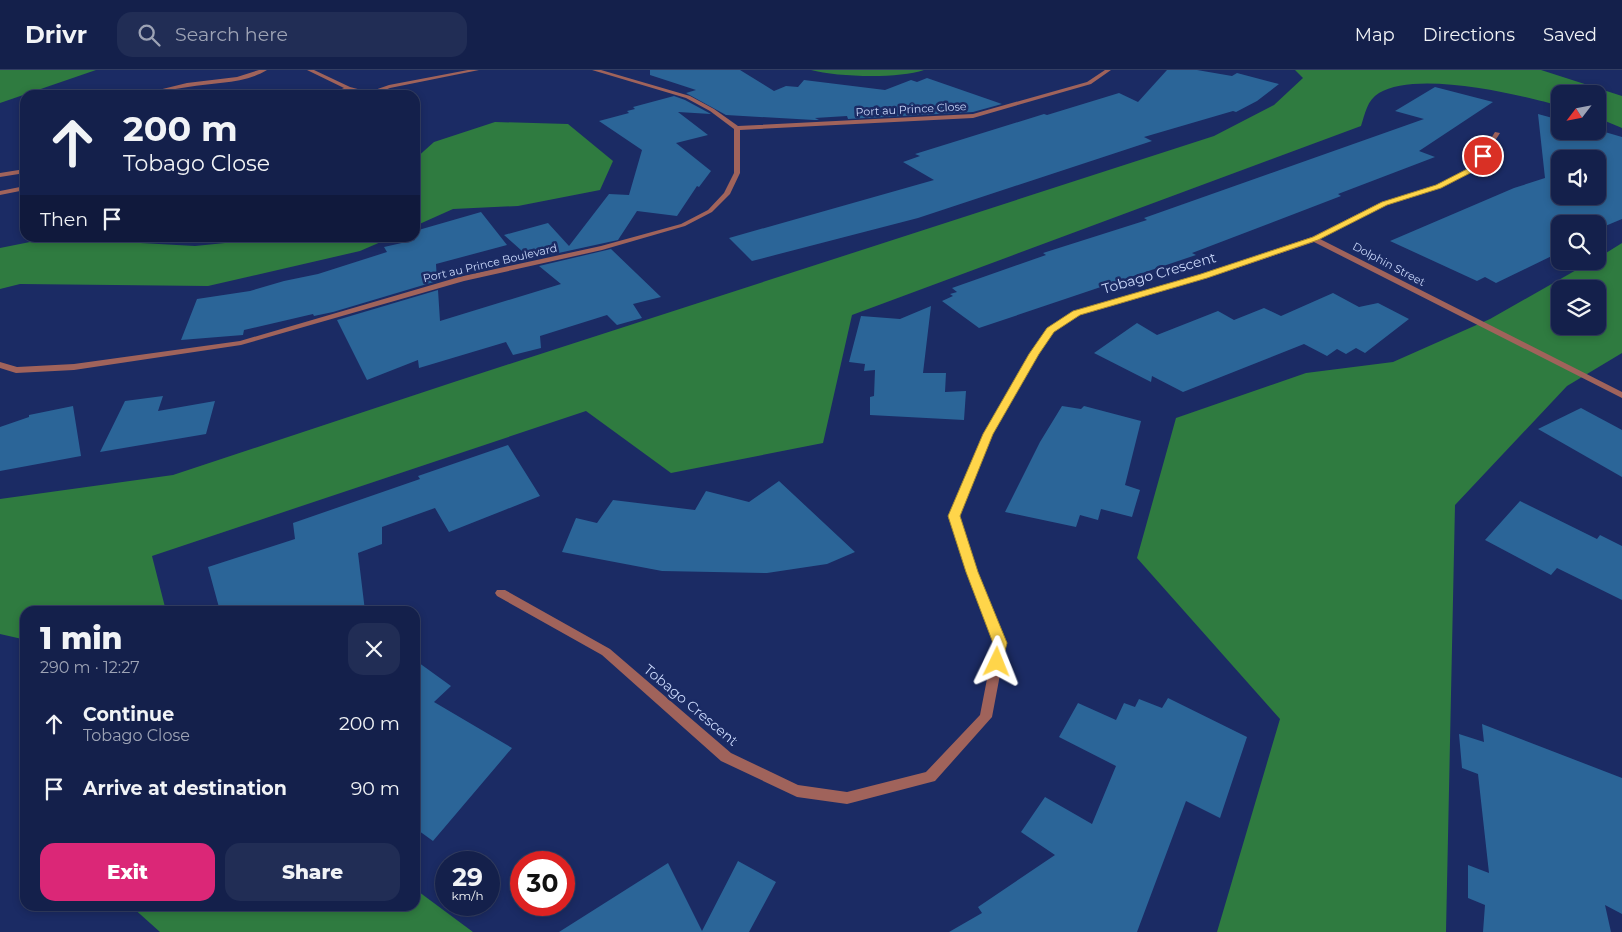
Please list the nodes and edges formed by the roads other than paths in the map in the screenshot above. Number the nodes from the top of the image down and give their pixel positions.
1 (264, 70) edge
2 (310, 70) edge
3 (476, 70) edge
4 (595, 70) edge
5 (1108, 70) edge
6 (348, 88) junction
7 (164, 90) edge
8 (343, 90) edge
9 (355, 90) edge
10 (379, 90) edge
11 (736, 128) junction
12 (1497, 133) dead end
13 (20, 172) edge
14 (0, 175) edge
15 (20, 189) edge
16 (0, 193) edge
17 (1315, 239) junction
18 (0, 365) edge
19 (1622, 395) edge
20 (501, 593) dead end

1 - 7 street
2 - 6 street
3 - 10 street
4 - 11 street
5 - 11 street, Port au Prince Close
6 - 8 street
6 - 9 street
11 - 18 street, Port au Prince Boulevard
12 - 17 street, Tobago Crescent
13 - 14 street
15 - 16 street
17 - 19 street, Dolphin Street
17 - 20 street, Tobago Crescent

